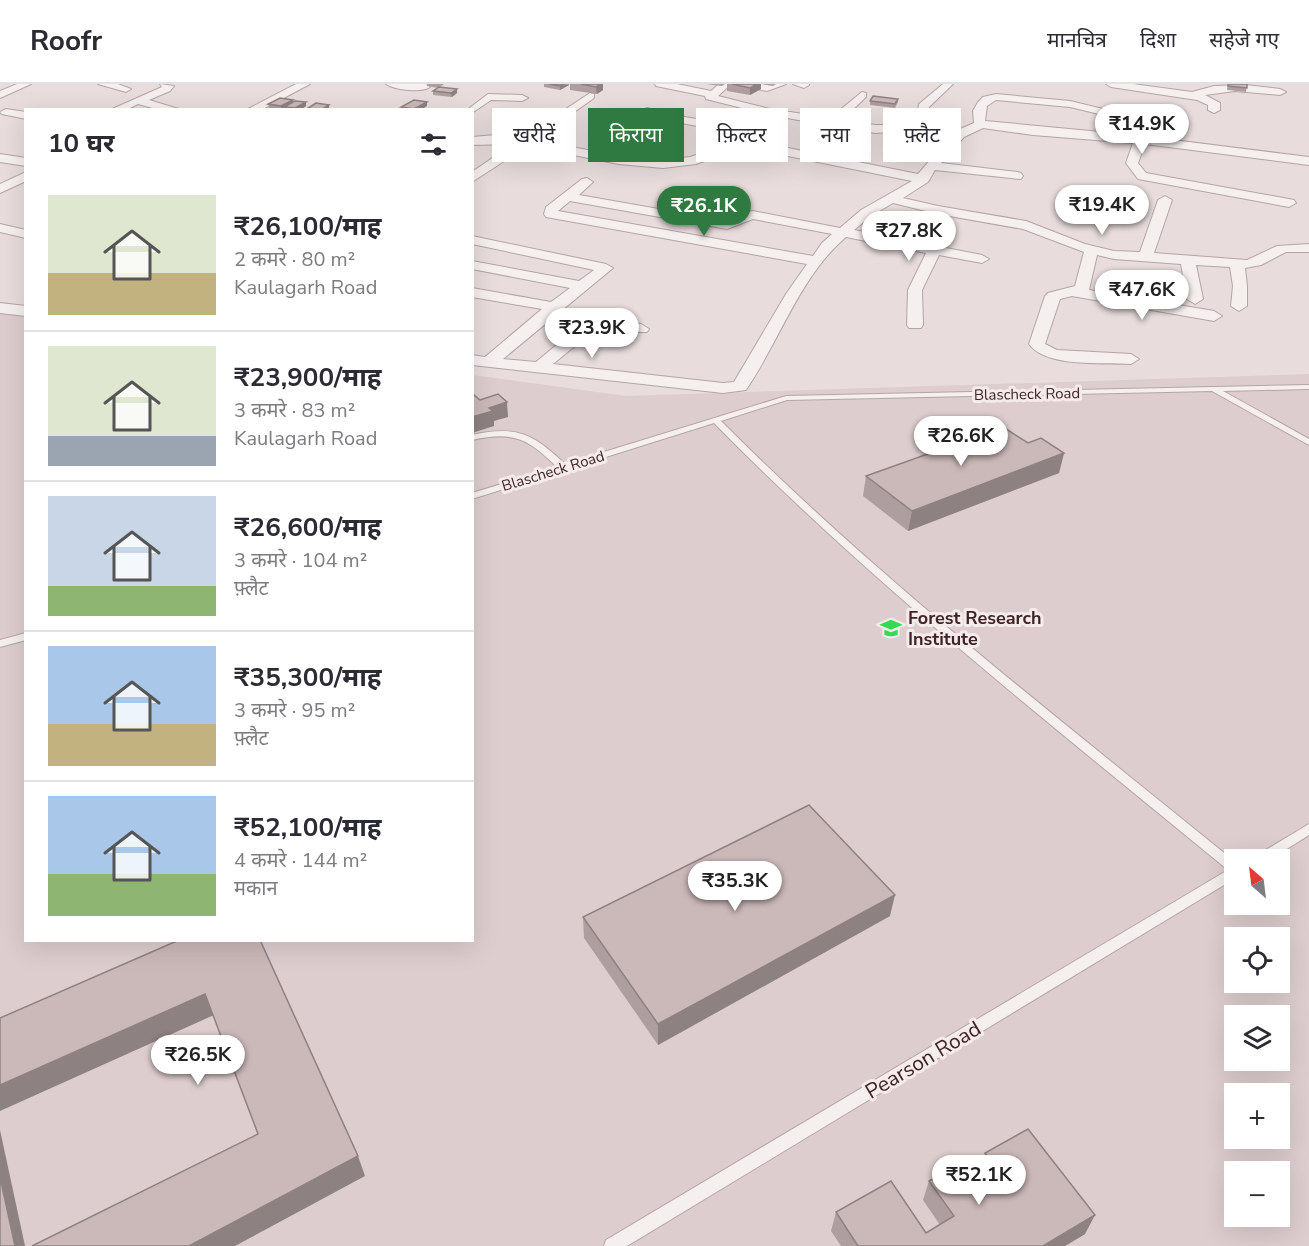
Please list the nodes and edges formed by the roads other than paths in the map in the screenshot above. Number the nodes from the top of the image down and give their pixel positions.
1 (26, 84) edge
2 (104, 84) edge
3 (165, 84) edge
4 (305, 84) edge
5 (391, 84) edge
6 (660, 84) edge
7 (726, 84) edge
8 (744, 84) edge
9 (781, 84) edge
10 (947, 85) edge
11 (425, 87) dead end
12 (126, 89) dead end
13 (961, 89) dead end
14 (1104, 89) edge
15 (1280, 92) dead end
16 (711, 94) junction
17 (0, 95) edge
18 (862, 95) dead end
19 (590, 96) edge
20 (1192, 96) junction
21 (522, 98) dead end
22 (138, 101) junction
23 (1070, 104) junction
24 (120, 108) edge
25 (169, 108) edge
26 (258, 108) edge
27 (474, 108) edge
28 (574, 108) edge
29 (752, 108) edge
30 (848, 108) edge
31 (923, 108) edge
32 (1214, 110) dead end
33 (6, 112) dead end
34 (24, 116) edge
35 (1124, 117) dead end
36 (981, 124) junction
37 (961, 134) edge
38 (492, 139) edge
39 (1140, 140) junction
40 (474, 141) edge
41 (788, 147) edge
42 (576, 152) edge
43 (0, 158) edge
44 (696, 159) edge
45 (1309, 161) edge
46 (24, 162) edge
47 (496, 162) edge
48 (936, 162) edge
49 (932, 166) junction
50 (1017, 176) dead end
51 (24, 177) edge
52 (474, 177) edge
53 (922, 179) junction
54 (587, 182) dead end
55 (0, 189) edge
56 (568, 197) junction
57 (893, 199) junction
58 (1165, 200) dead end
59 (1289, 203) dead end
60 (0, 228) edge
61 (843, 231) junction
62 (23, 232) edge
63 (474, 240) edge
64 (1309, 248) edge
65 (1091, 250) junction
66 (934, 251) junction
67 (1145, 258) junction
68 (982, 259) dead end
69 (816, 261) junction
70 (1188, 261) junction
71 (474, 265) edge
72 (1237, 265) junction
73 (583, 286) junction
74 (474, 292) edge
75 (1075, 292) junction
76 (1196, 299) dead end
77 (1239, 306) dead end
78 (554, 307) junction
79 (3, 309) edge
80 (24, 311) edge
81 (1214, 316) dead end
82 (915, 325) dead end
83 (641, 329) dead end
84 (1131, 359) dead end
85 (481, 361) edge
86 (539, 368) junction
87 (1309, 387) edge
88 (1215, 390) junction
89 (716, 420) junction
90 (474, 438) edge
91 (1309, 442) edge
92 (564, 468) junction
93 (474, 495) edge
94 (24, 637) edge
95 (0, 644) edge
96 (1309, 829) edge
97 (1276, 849) edge
98 (1224, 860) edge
99 (1224, 879) edge
100 (612, 1246) edge

1 - 17 street
2 - 12 street
3 - 22 street
4 - 26 street
5 - 11 street
6 - 16 street
7 - 16 street
8 - 9 street
10 - 13 street
10 - 31 street
14 - 20 street
14 - 23 street
15 - 20 street
16 - 29 street
18 - 30 street
19 - 28 street
20 - 32 street
21 - 27 street
22 - 24 street
22 - 25 street
23 - 35 street
23 - 36 street
33 - 34 street
36 - 37 street
36 - 39 street
38 - 40 street
39 - 45 street
39 - 59 street
41 - 53 street
42 - 44 street
43 - 46 street
47 - 52 street
48 - 49 street
49 - 50 street
49 - 53 street
51 - 55 street
53 - 57 street
54 - 56 street
56 - 61 street
56 - 69 street
57 - 61 street
57 - 65 street
58 - 67 street
60 - 62 street
61 - 66 street
61 - 69 street
63 - 73 street
64 - 72 street
65 - 67 street
65 - 75 street
66 - 68 street
66 - 82 street
67 - 70 street
69 - 86 street
70 - 72 street
70 - 76 street
71 - 73 street
72 - 77 street
73 - 78 street
74 - 78 street
75 - 81 street
75 - 84 street
78 - 85 street
79 - 80 street
83 - 86 street
85 - 86 street
87 - 88 lane, Blascheck Road
88 - 89 lane, Blascheck Road
88 - 91 lane
89 - 92 lane, Blascheck Road
89 - 98 lane
90 - 92 lane
92 - 93 lane, Blascheck Road
94 - 95 lane
96 - 97 lane
99 - 100 lane, Pearson Road

